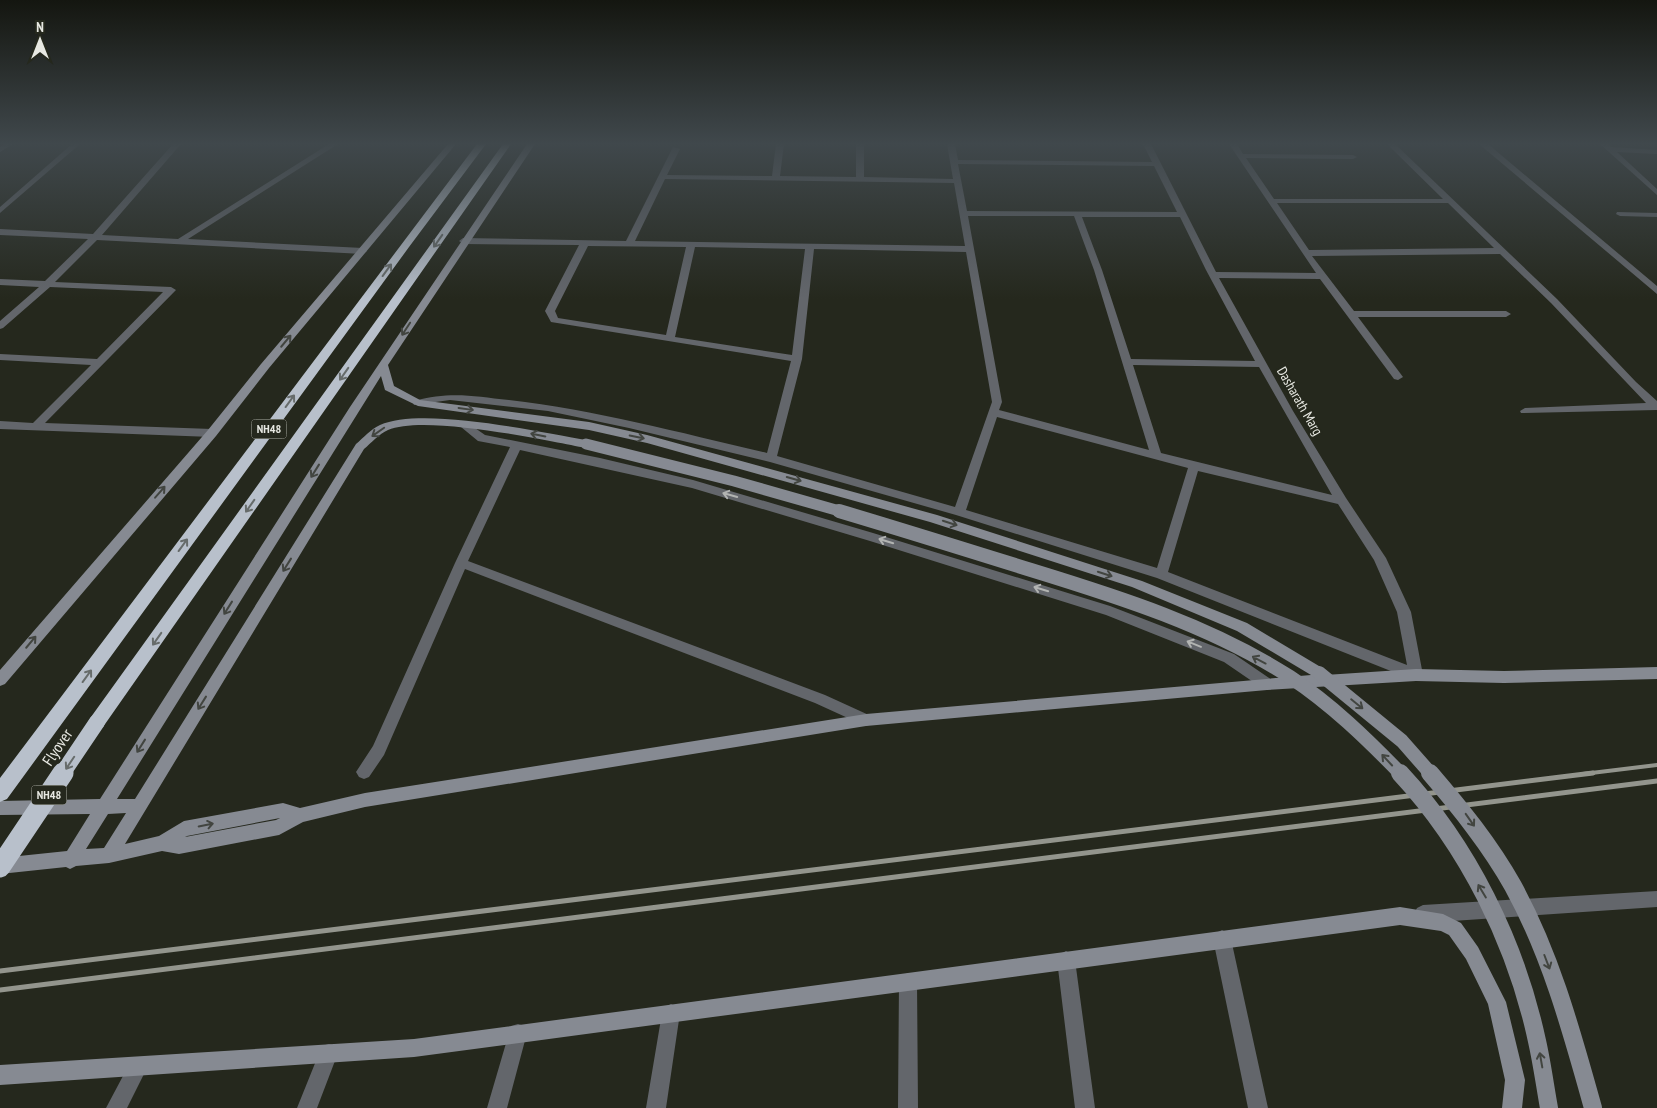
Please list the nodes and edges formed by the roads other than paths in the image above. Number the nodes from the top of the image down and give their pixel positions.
1 (17, 196) edge
2 (131, 196) edge
3 (250, 196) edge
4 (409, 196) edge
5 (444, 196) edge
6 (470, 196) edge
7 (495, 196) edge
8 (652, 196) edge
9 (961, 196) edge
10 (1172, 196) edge
11 (1268, 196) edge
12 (1444, 196) edge
13 (1544, 196) edge
14 (1272, 201) junction
15 (1449, 201) junction
16 (0, 211) edge
17 (964, 213) junction
18 (1077, 214) junction
19 (1620, 214) dead end
20 (1182, 215) junction
21 (1657, 215) edge
22 (0, 232) edge
23 (96, 236) junction
24 (180, 241) junction
25 (464, 241) junction
26 (584, 244) junction
27 (629, 244) junction
28 (691, 245) junction
29 (810, 247) junction
30 (971, 249) junction
31 (363, 251) junction
32 (1501, 251) junction
33 (1306, 253) junction
34 (1213, 275) junction
35 (1323, 276) junction
36 (0, 282) edge
37 (49, 283) junction
38 (1657, 291) edge
39 (1352, 314) junction
40 (1506, 314) dead end
41 (0, 326) edge
42 (670, 338) junction
43 (0, 357) edge
44 (798, 359) junction
45 (100, 362) junction
46 (1126, 362) junction
47 (1262, 364) junction
48 (383, 365) junction
49 (1398, 377) dead end
50 (418, 403) junction
51 (1656, 406) edge
52 (1525, 411) dead end
53 (993, 412) junction
54 (0, 425) edge
55 (465, 425) junction
56 (35, 427) junction
57 (212, 432) junction
58 (517, 445) junction
59 (1156, 455) junction
60 (771, 458) junction
61 (1194, 466) junction
62 (1342, 502) junction
63 (959, 512) junction
64 (461, 564) junction
65 (1161, 574) junction
66 (1657, 673) edge
67 (1416, 675) junction
68 (0, 680) edge
69 (1267, 684) junction
70 (866, 720) junction
71 (364, 772) dead end
72 (0, 794) edge
73 (139, 806) junction
74 (0, 808) edge
75 (102, 808) junction
76 (109, 855) junction
77 (70, 860) junction
78 (0, 867) edge
79 (1657, 899) edge
80 (1400, 916) junction
81 (1222, 939) junction
82 (1066, 960) junction
83 (908, 982) junction
84 (671, 1013) junction
85 (518, 1033) junction
86 (329, 1053) junction
87 (139, 1066) junction
88 (0, 1075) edge
89 (116, 1108) edge
90 (307, 1108) edge
91 (497, 1108) edge
92 (656, 1108) edge
93 (908, 1108) edge
94 (1084, 1108) edge
95 (1258, 1108) edge
96 (1512, 1108) edge
97 (1549, 1108) edge
98 (1594, 1108) edge

1 - 16 street
2 - 23 street
3 - 24 street
4 - 31 street
72 -> 5 highway, Flyover / NH48
6 -> 78 highway, Flyover / NH48, bridge
7 - 25 street
8 - 27 street
9 - 17 street
10 - 20 street, Dasharath Marg
11 - 14 street
12 - 15 street
13 - 38 street
14 - 15 street
14 - 33 street
15 - 32 street
17 - 18 street
17 - 30 street
18 - 20 street
18 - 46 street
19 - 21 street
20 - 34 street, Dasharath Marg
22 - 23 street
23 - 24 street
23 - 37 street
24 - 31 street
25 - 26 street
25 -> 48 street
26 - 27 street
26 - 42 street
27 - 28 street
28 - 29 street
28 - 42 street
29 - 30 street
29 - 44 street
30 - 53 street
57 -> 31 street
32 - 33 street
32 - 51 street
33 - 35 street
34 - 35 street
34 - 47 street, Dasharath Marg
35 - 39 street
36 - 37 street
37 - 41 street
37 - 45 street
39 - 40 street
39 - 49 street
42 - 44 street
43 - 45 street
44 - 60 street
45 - 56 street
46 - 47 street
46 - 59 street
47 - 62 street, Dasharath Marg
48 - 50 street
48 -> 75 street
50 - 60 street
50 -> 98 street, bridge
51 - 52 street
53 - 59 street
53 - 63 street
54 - 56 street
55 - 58 street
55 -> 73 street
97 -> 55 street, bridge
56 - 57 street
68 -> 57 street
58 - 64 street
69 -> 58 street
59 - 61 street
60 - 63 street
61 - 62 street
61 - 65 street
62 - 67 street, Dasharath Marg
63 - 65 street
64 - 70 street
64 - 71 street
65 - 67 street
66 - 67 street
67 - 69 street
69 - 70 street
70 - 76 street
73 - 75 street
73 - 76 street
74 - 75 street
75 - 77 street
76 - 77 street
77 - 78 street
79 - 80 street
80 - 81 street
80 - 96 street
81 - 82 street
81 - 95 street
82 - 83 street
82 - 94 street
83 - 84 street
83 - 93 street
84 - 85 street
84 - 92 street
85 - 86 street
85 - 91 street
86 - 87 street
86 - 90 street
87 - 88 street
87 - 89 street

